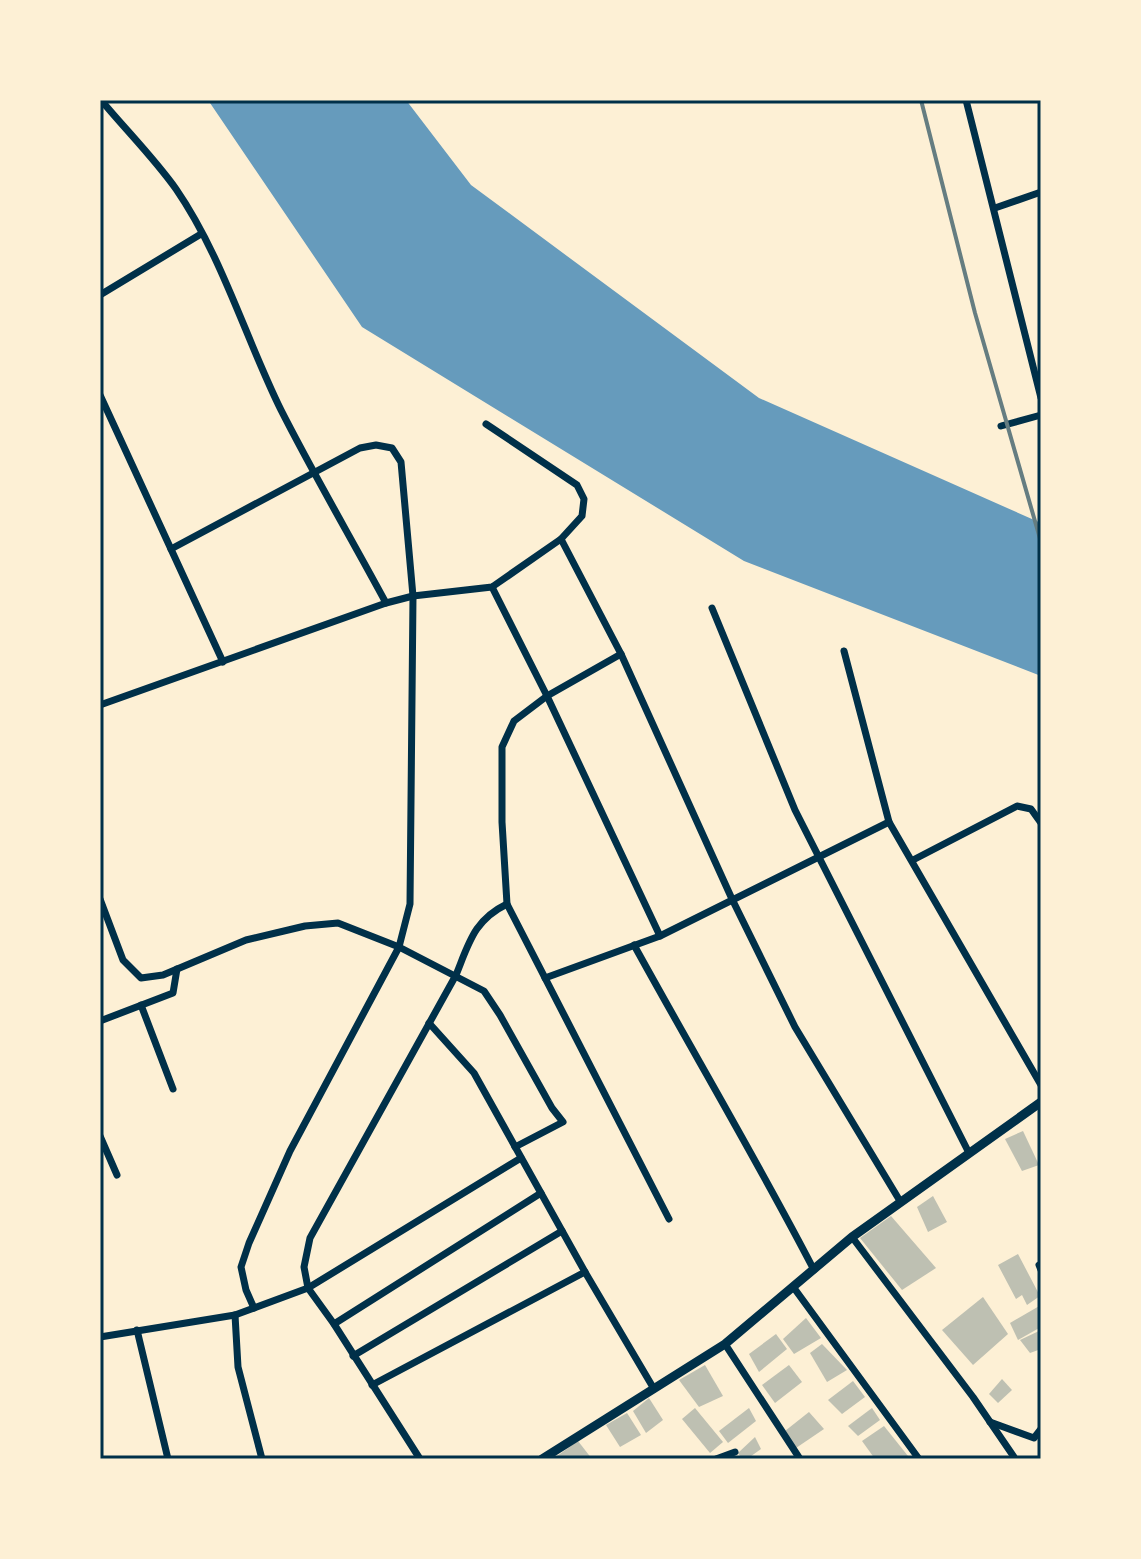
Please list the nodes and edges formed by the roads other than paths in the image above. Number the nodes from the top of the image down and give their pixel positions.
1 (101, 100) edge
2 (966, 100) edge
3 (1041, 192) edge
4 (995, 208) junction
5 (201, 234) junction
6 (100, 295) edge
7 (100, 395) edge
8 (1041, 398) edge
9 (1041, 415) edge
10 (486, 424) dead end
11 (1001, 426) dead end
12 (312, 473) junction
13 (561, 539) junction
14 (171, 549) junction
15 (492, 587) junction
16 (413, 596) junction
17 (386, 603) junction
18 (712, 608) dead end
19 (844, 651) dead end
20 (621, 654) junction
21 (223, 662) junction
22 (547, 696) junction
23 (100, 705) edge
24 (889, 822) junction
25 (1041, 823) edge
26 (818, 856) junction
27 (913, 860) junction
28 (100, 899) edge
29 (732, 899) junction
30 (507, 904) junction
31 (660, 936) junction
32 (634, 945) junction
33 (399, 947) junction
34 (177, 969) junction
35 (456, 975) junction
36 (545, 978) junction
37 (141, 1005) junction
38 (100, 1021) edge
39 (429, 1023) junction
40 (1041, 1085) edge
41 (173, 1089) dead end
42 (1041, 1102) edge
43 (100, 1136) edge
44 (515, 1147) junction
45 (969, 1153) junction
46 (521, 1158) junction
47 (117, 1175) dead end
48 (541, 1193) junction
49 (900, 1201) junction
50 (669, 1219) dead end
51 (562, 1231) junction
52 (852, 1237) junction
53 (814, 1270) junction
54 (585, 1272) junction
55 (308, 1288) junction
56 (794, 1288) junction
57 (254, 1308) junction
58 (235, 1315) junction
59 (334, 1324) junction
60 (137, 1330) junction
61 (100, 1337) edge
62 (725, 1344) junction
63 (353, 1356) junction
64 (372, 1385) junction
65 (654, 1389) junction
66 (990, 1422) junction
67 (1041, 1429) edge
68 (735, 1452) dead end
69 (1014, 1457) edge
70 (168, 1459) edge
71 (262, 1459) edge
72 (420, 1459) edge
73 (542, 1459) edge
74 (716, 1459) edge
75 (800, 1459) edge
76 (919, 1459) edge

1 - 5 street
2 - 4 street
3 - 4 street
4 - 8 street
5 - 6 street
5 - 12 street
7 - 14 street
9 - 11 street
10 - 13 street
12 - 14 street
12 - 16 street
12 - 17 street
13 - 15 street
13 - 20 street
14 - 21 street
15 - 16 street
15 - 22 street
16 - 17 street
16 - 33 street
17 - 21 street
18 - 26 street
19 - 24 street
20 - 22 street
20 - 29 street
21 - 23 street
22 - 30 street
22 - 31 street
24 - 26 street
24 - 27 street
25 - 27 street
26 - 29 street
26 - 45 street
27 - 40 street
28 - 34 street
29 - 31 street
29 - 49 street
30 - 35 street
30 - 36 street
31 - 32 street
32 - 36 street
32 - 53 street
33 - 34 street
33 - 35 street
33 - 57 street
34 - 37 street
35 - 39 street
35 - 44 street
36 - 50 street
37 - 38 street
37 - 41 street
39 - 44 street
39 - 55 street
42 - 45 street
43 - 47 street
44 - 46 street
45 - 49 street
46 - 48 street
46 - 55 street
48 - 51 street
48 - 59 street
49 - 52 street
51 - 54 street
51 - 63 street
52 - 53 street
52 - 66 street
53 - 56 street
54 - 64 street
54 - 65 street
55 - 57 street
55 - 59 street
56 - 62 street
56 - 76 street
57 - 58 street
58 - 60 street
58 - 71 street
59 - 63 street
60 - 61 street
60 - 70 street
62 - 65 street
62 - 75 street
63 - 64 street
64 - 72 street
65 - 73 street
66 - 67 street
66 - 69 street
68 - 74 street

